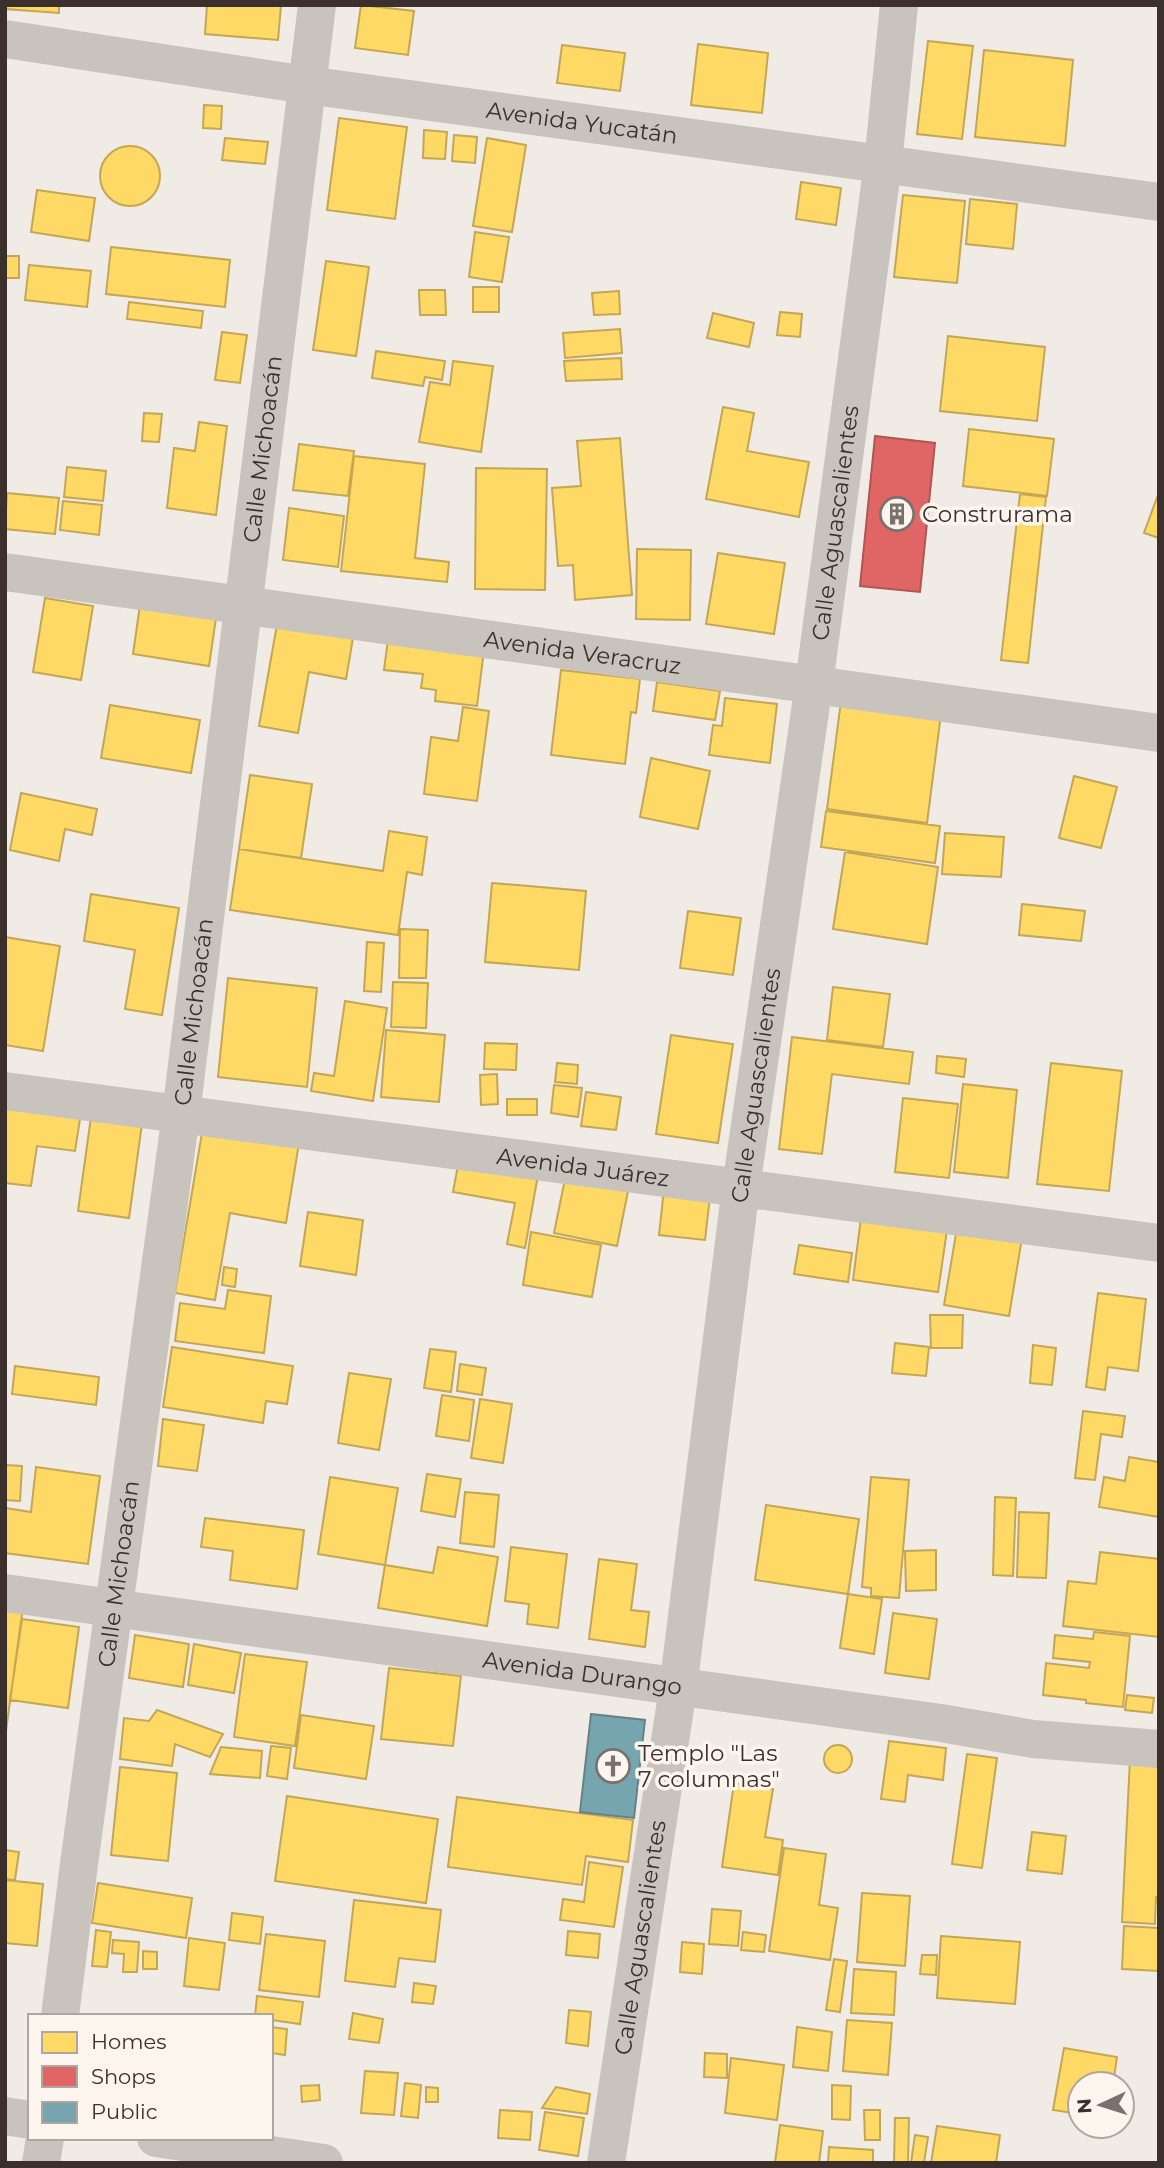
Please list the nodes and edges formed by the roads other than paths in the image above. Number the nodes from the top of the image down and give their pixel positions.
1 (317, 5) edge
2 (899, 5) edge
3 (5, 39) edge
4 (307, 85) junction
5 (883, 163) junction
6 (1159, 202) edge
7 (5, 572) edge
8 (244, 606) junction
9 (814, 684) junction
10 (1159, 733) edge
11 (5, 1091) edge
12 (181, 1115) junction
13 (741, 1187) junction
14 (1159, 1242) edge
15 (5, 1593) edge
16 (116, 1607) junction
17 (678, 1688) junction
18 (1159, 1749) edge
19 (60, 2014) edge
20 (5, 2116) edge
21 (28, 2120) edge
22 (45, 2140) edge
23 (169, 2140) edge
24 (41, 2163) edge
25 (324, 2163) edge
26 (606, 2163) edge

1 - 4 street, Calle Michoacán
2 - 5 street, Calle Aguascalientes
3 - 4 street, Avenida Yucatán
4 - 5 street, Avenida Yucatán
4 - 8 street, Calle Michoacán
5 - 6 street, Avenida Yucatán
5 - 9 street, Calle Aguascalientes
7 - 8 street, Avenida Veracruz
8 - 9 street, Avenida Veracruz
8 - 12 street, Calle Michoacán
9 - 10 street, Avenida Veracruz
9 - 13 street, Calle Aguascalientes
11 - 12 street, Avenida Juárez
12 - 13 street, Avenida Juárez
12 - 16 street, Calle Michoacán
13 - 14 street, Avenida Juárez
13 - 17 street, Calle Aguascalientes
15 - 16 street, Avenida Durango
16 - 17 street, Avenida Durango
16 - 19 street, Calle Michoacán
17 - 18 street, Avenida Durango
17 - 26 street, Calle Aguascalientes
20 - 21 street
22 - 24 street
23 - 25 street

